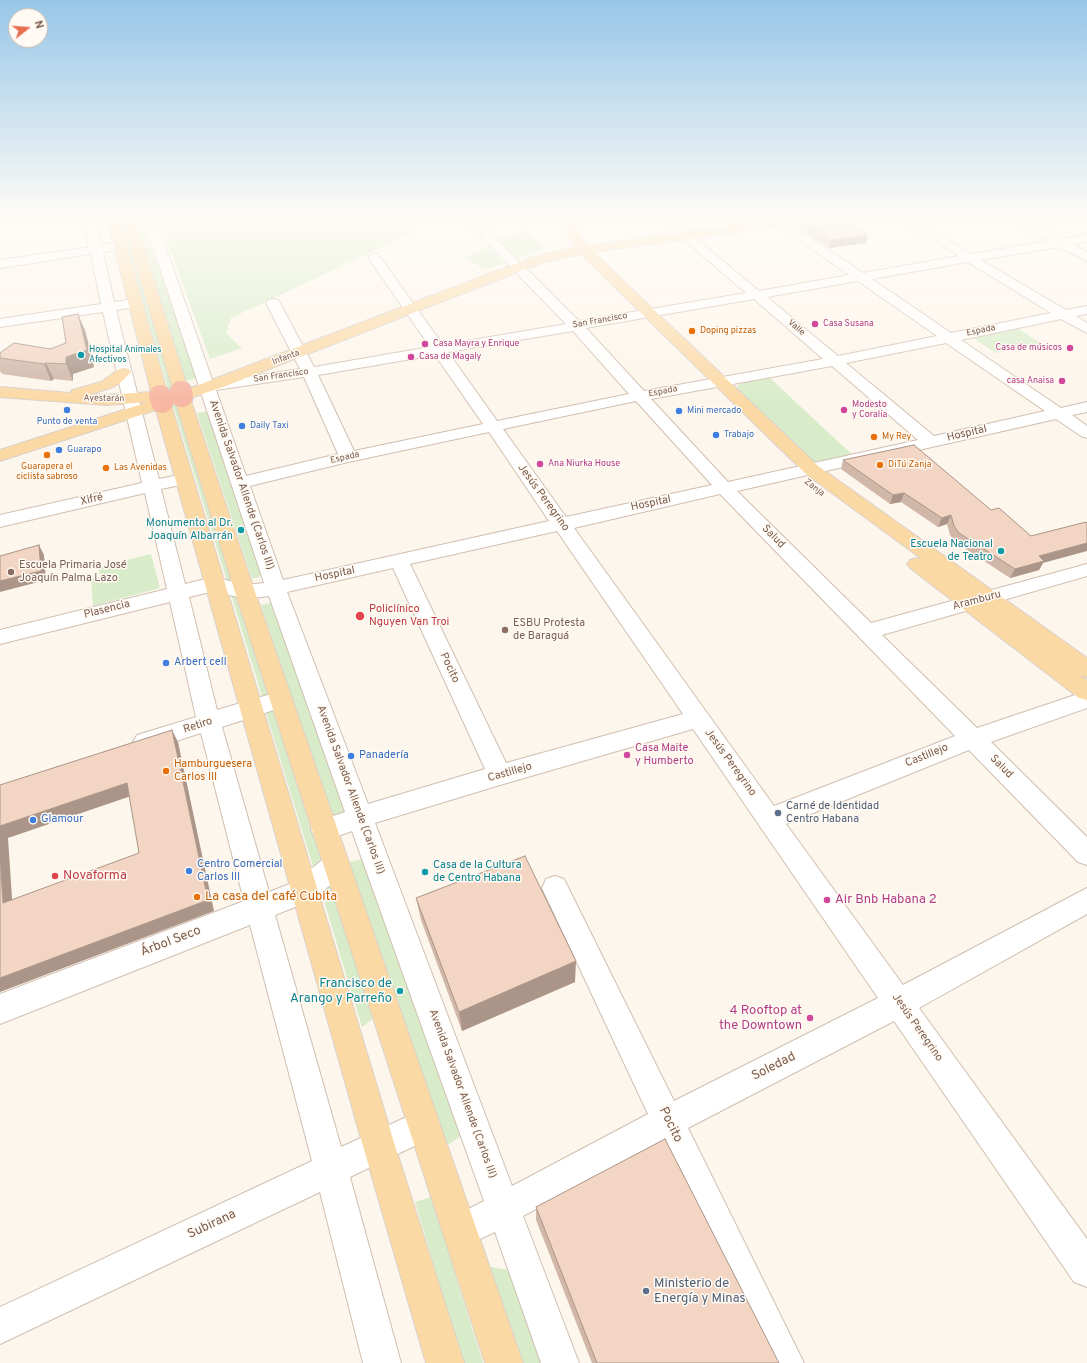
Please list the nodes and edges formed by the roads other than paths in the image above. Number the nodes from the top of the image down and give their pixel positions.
1 (102, 278) edge
2 (129, 278) edge
3 (146, 278) edge
4 (170, 278) edge
5 (389, 278) edge
6 (491, 278) edge
7 (526, 278) edge
8 (595, 278) edge
9 (612, 278) edge
10 (737, 278) edge
11 (848, 278) edge
12 (859, 278) edge
13 (1003, 278) edge
14 (611, 294) dead end
15 (757, 294) junction
16 (136, 303) junction
17 (274, 303) dead end
18 (109, 307) junction
19 (411, 309) junction
20 (627, 310) junction
21 (1087, 310) edge
22 (648, 313) junction
23 (1064, 315) junction
24 (0, 323) edge
25 (576, 326) junction
26 (1087, 329) edge
27 (949, 338) junction
28 (439, 348) junction
29 (300, 352) junction
30 (834, 361) junction
31 (124, 372) junction
32 (309, 372) junction
33 (718, 381) junction
34 (702, 384) junction
35 (208, 387) junction
36 (0, 392) edge
37 (640, 396) junction
38 (57, 398) junction
39 (183, 398) junction
40 (161, 399) junction
41 (132, 406) junction
42 (1087, 407) edge
43 (1059, 413) junction
44 (743, 425) dead end
45 (492, 427) junction
46 (1087, 433) edge
47 (760, 441) dead end
48 (931, 442) junction
49 (0, 456) edge
50 (348, 457) junction
51 (803, 471) junction
52 (184, 479) junction
53 (240, 483) junction
54 (152, 487) junction
55 (725, 489) junction
56 (0, 521) edge
57 (562, 523) junction
58 (399, 561) junction
59 (1087, 570) edge
60 (214, 584) junction
61 (276, 588) junction
62 (245, 592) junction
63 (178, 593) junction
64 (989, 598) junction
65 (970, 603) junction
66 (866, 632) junction
67 (0, 638) edge
68 (1087, 669) edge
69 (1087, 692) edge
70 (281, 699) junction
71 (1087, 700) edge
72 (250, 708) junction
73 (698, 719) junction
74 (209, 722) junction
75 (973, 739) junction
76 (127, 748) edge
77 (500, 775) junction
78 (361, 817) junction
79 (770, 819) junction
80 (324, 830) junction
81 (1087, 854) edge
82 (336, 864) junction
83 (554, 888) dead end
84 (304, 891) junction
85 (1087, 900) edge
86 (259, 908) junction
87 (899, 1003) junction
88 (0, 1009) edge
89 (668, 1121) junction
90 (424, 1125) junction
91 (379, 1146) junction
92 (331, 1169) junction
93 (504, 1207) junction
94 (461, 1231) junction
95 (1087, 1269) edge
96 (0, 1326) edge
97 (382, 1363) edge
98 (445, 1363) edge
99 (504, 1363) edge
100 (560, 1363) edge
101 (785, 1363) edge

1 - 18 street
2 - 16 main road
3 - 39 main road
4 - 35 street, Avenida Salvador Allende (Carlos III)
5 - 19 street, Jesús Peregrino
6 - 19 main road, Infanta
7 - 25 street, Salud
8 - 14 main road
9 - 22 main road, Zanja
10 - 15 street, Valle
11 - 15 street, San Francisco
12 - 27 street
13 - 23 street
15 - 22 street, San Francisco
15 - 30 street, Valle
16 - 18 street
16 - 40 main road
17 - 29 street
18 - 24 street
18 - 31 street
19 - 28 street, Jesús Peregrino
19 - 29 main road, Infanta
20 - 22 street, San Francisco
20 - 25 street, San Francisco
20 - 34 main road
21 - 23 street, Espada
22 - 33 main road, Zanja
23 - 26 street
23 - 27 street, Espada
25 - 28 street, San Francisco
25 - 37 street, Salud
27 - 30 street, Espada
27 - 43 street
28 - 32 street, San Francisco
28 - 45 street, Jesús Peregrino
29 - 32 street
29 - 35 main road, Infanta
30 - 33 street, Espada
30 - 48 street, Valle
31 - 38 main road
31 - 41 street
32 - 35 street, San Francisco
32 - 50 street
33 - 34 street, Espada
33 - 51 main road, Zanja
34 - 37 street, Espada
34 - 44 main road
35 - 39 main road, Infanta
35 - 53 street, Avenida Salvador Allende (Carlos III)
36 - 38 main road, Ayestarán
37 - 45 street, Espada
37 - 55 street, Salud
38 - 41 main road, Ayestarán
39 - 40 main road
39 - 62 main road
40 - 41 main road
40 - 52 main road
41 - 49 main road
41 - 54 street
42 - 43 street, Hospital
43 - 46 street
43 - 48 street, Hospital
45 - 50 street, Espada
45 - 57 street, Jesús Peregrino
47 - 51 main road, Zanja
48 - 51 street, Hospital
50 - 53 street, Espada
51 - 55 street, Hospital
51 - 64 main road, Zanja
51 - 65 main road, Zanja
52 - 54 street, Xifré
52 - 60 main road
53 - 61 street, Avenida Salvador Allende (Carlos III)
54 - 56 street, Xifré
54 - 63 street
55 - 57 street, Hospital
55 - 66 street, Salud
57 - 58 street, Hospital
57 - 73 street, Jesús Peregrino
58 - 61 street, Hospital
58 - 77 street, Pocito
59 - 64 street, Aramburu
60 - 62 street, Hospital
60 - 63 street, Plasencia
60 - 72 main road
61 - 62 street, Hospital
61 - 78 street, Avenida Salvador Allende (Carlos III)
62 - 70 main road
63 - 67 street, Plasencia
63 - 74 street
64 - 65 street, Aramburu
64 - 68 main road, Zanja
65 - 66 street, Aramburu
65 - 69 main road, Zanja
66 - 75 street, Salud
70 - 72 street, Retiro
70 - 80 main road
71 - 75 street, Castillejo
72 - 74 street, Retiro
72 - 84 main road
73 - 77 street, Castillejo
73 - 79 street, Jesús Peregrino
74 - 76 street, Retiro
74 - 86 street
75 - 79 street, Castillejo
75 - 81 street, Salud
77 - 78 street, Castillejo
78 - 80 street, Castillejo
78 - 93 street, Avenida Salvador Allende (Carlos III)
79 - 87 street, Jesús Peregrino
80 - 82 main road
82 - 84 street, Árbol Seco
82 - 90 main road
83 - 89 street, Pocito
84 - 86 street, Árbol Seco
84 - 91 main road
85 - 87 street, Soledad
86 - 88 street, Árbol Seco
86 - 92 street
87 - 89 street, Soledad
87 - 95 street, Jesús Peregrino
89 - 93 street, Soledad
89 - 101 street, Pocito
90 - 91 street, Subirana
90 - 94 main road
91 - 92 street, Subirana
91 - 98 main road
92 - 96 street, Subirana
92 - 97 street
93 - 94 street, Soledad
93 - 100 street, Avenida Salvador Allende (Carlos III)
94 - 99 main road

